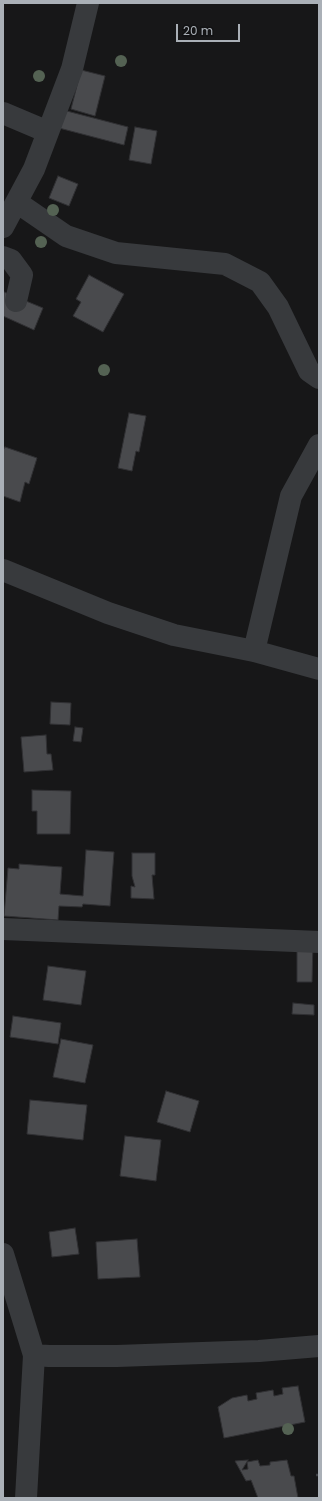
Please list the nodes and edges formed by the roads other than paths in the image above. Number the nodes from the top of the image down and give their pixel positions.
1 (88, 3) edge
2 (3, 113) edge
3 (48, 132) junction
4 (18, 203) junction
5 (3, 228) edge
6 (3, 257) edge
7 (16, 301) dead end
8 (319, 378) edge
9 (319, 445) edge
10 (3, 570) edge
11 (254, 650) junction
12 (319, 669) edge
13 (3, 929) edge
14 (319, 942) edge
15 (3, 1254) edge
16 (319, 1346) edge
17 (34, 1355) junction
18 (26, 1498) edge

1 - 3 street
2 - 3 street
3 - 4 street
4 - 5 street
4 - 8 street
6 - 7 street
9 - 11 street
10 - 11 street
11 - 12 street
13 - 14 street
15 - 17 street
16 - 17 street
17 - 18 street

